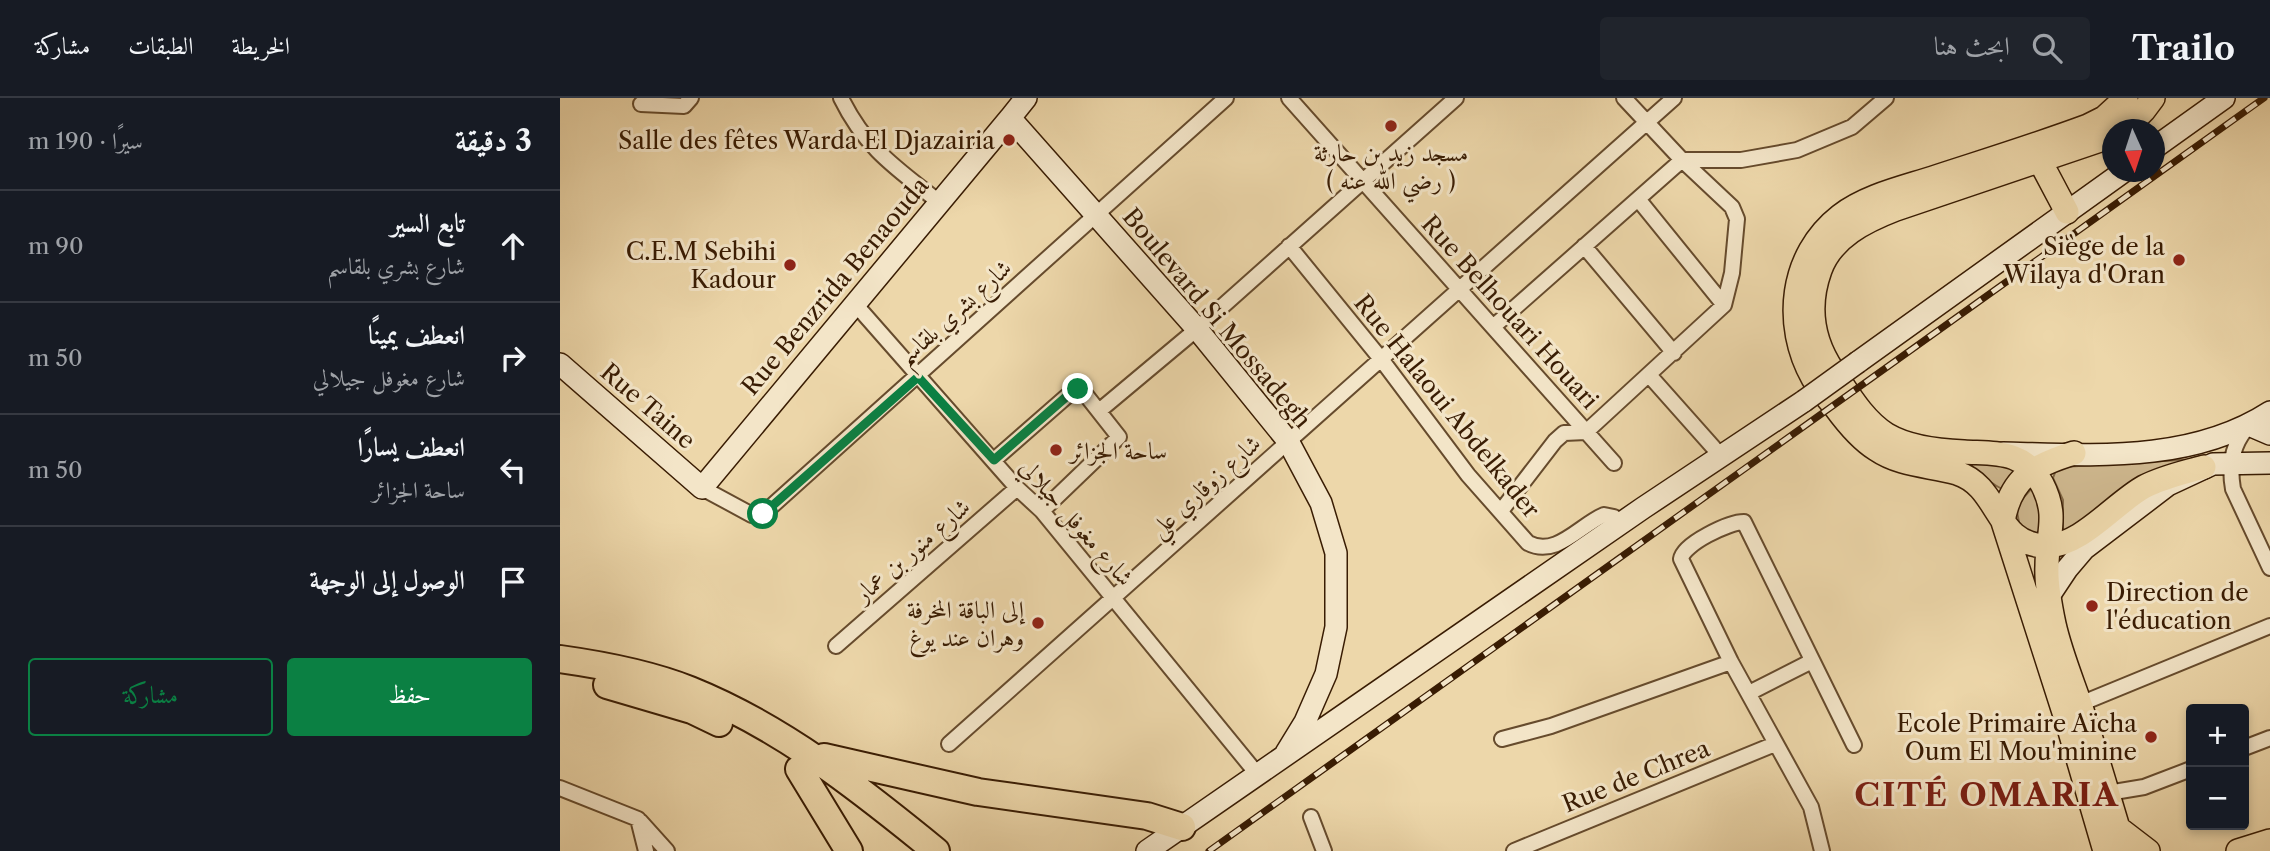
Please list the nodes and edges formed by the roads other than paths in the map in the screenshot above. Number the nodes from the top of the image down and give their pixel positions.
1 (691, 98) edge
2 (841, 98) edge
3 (1026, 98) edge
4 (1226, 98) edge
5 (1289, 98) edge
6 (1624, 98) edge
7 (1674, 98) edge
8 (1886, 98) edge
9 (2152, 98) edge
10 (2224, 98) edge
11 (1453, 99) edge
12 (641, 104) dead end
13 (2121, 109) edge
14 (1010, 118) junction
15 (1648, 123) junction
16 (2102, 139) edge
17 (2165, 140) edge
18 (1682, 160) junction
19 (2040, 161) junction
20 (1363, 181) junction
21 (2109, 182) edge
22 (1638, 199) junction
23 (939, 202) junction
24 (2067, 212) junction
25 (1096, 213) junction
26 (1289, 246) junction
27 (1584, 246) junction
28 (1459, 290) junction
29 (856, 304) junction
30 (1724, 305) junction
31 (1493, 327) junction
32 (1197, 329) junction
33 (1674, 353) junction
34 (1381, 359) junction
35 (560, 364) edge
36 (1649, 375) junction
37 (918, 377) junction
38 (1099, 411) junction
39 (2270, 412) edge
40 (2249, 425) junction
41 (1587, 432) junction
42 (2270, 435) edge
43 (1288, 441) junction
44 (2003, 453) junction
45 (2074, 453) junction
46 (1721, 456) junction
47 (994, 460) junction
48 (2232, 462) junction
49 (1614, 463) dead end
50 (2270, 463) edge
51 (2204, 467) junction
52 (2032, 470) junction
53 (702, 488) junction
54 (1017, 488) junction
55 (1501, 511) junction
56 (1042, 512) junction
57 (2003, 522) junction
58 (1622, 524) junction
59 (2049, 547) junction
60 (2270, 568) edge
61 (2049, 596) junction
62 (1114, 599) junction
63 (2270, 626) edge
64 (836, 646) dead end
65 (560, 660) edge
66 (1812, 661) junction
67 (1731, 662) junction
68 (560, 677) edge
69 (1749, 693) junction
70 (2080, 704) junction
71 (2270, 738) edge
72 (1502, 739) dead end
73 (949, 744) dead end
74 (1775, 744) junction
75 (1854, 746) dead end
76 (2249, 746) edge
77 (1282, 759) junction
78 (803, 761) junction
79 (2186, 771) edge
80 (1258, 775) junction
81 (560, 788) edge
82 (2108, 793) junction
83 (1311, 817) dead end
84 (638, 819) junction
85 (1182, 827) junction
86 (2118, 828) junction
87 (2270, 841) edge
88 (844, 843) edge
89 (646, 851) edge
90 (667, 851) edge
91 (907, 851) edge
92 (936, 851) edge
93 (1147, 851) edge
94 (1324, 851) edge
95 (1514, 851) edge
96 (1822, 851) edge
97 (2105, 851) edge
98 (2125, 851) edge
99 (2148, 851) edge
100 (2238, 851) edge

1 - 12 street
2 - 23 street
3 - 14 main road
4 - 25 street, شارع بشري بلقاسم
5 - 20 street, Rue Belhouari Houari
6 - 15 street
7 - 15 street, شارع زوقاري علي
8 - 18 street
9 - 13 main road
10 - 17 main road
11 - 20 street
13 - 57 main road
14 - 23 main road, Rue Benzrida Benaouda
14 - 25 main road, Boulevard Si Mossadegh
15 - 18 street
15 - 28 street, شارع زوقاري علي
16 - 19 main road
18 - 22 street
18 - 30 street
19 - 24 main road
19 - 44 main road
20 - 26 street
20 - 28 street, Rue Belhouari Houari
21 - 24 main road
22 - 27 street
22 - 30 street
23 - 29 main road, Rue Benzrida Benaouda
24 - 46 main road, bridge
25 - 32 main road, Boulevard Si Mossadegh
25 - 37 street, شارع بشري بلقاسم
26 - 32 street
26 - 34 street, Rue Halaoui Abdelkader
27 - 31 street
27 - 33 street
28 - 31 street, Rue Belhouari Houari
28 - 34 street, شارع زوقاري علي
29 - 37 street, شارع مغوفل جيلالي
29 - 53 main road, Rue Benzrida Benaouda
30 - 33 street
31 - 41 street, Rue Belhouari Houari
32 - 38 street
32 - 43 main road, Boulevard Si Mossadegh
33 - 36 street
34 - 43 street, شارع زوقاري علي
34 - 55 street, Rue Halaoui Abdelkader
35 - 53 main road, Rue Taine
36 - 41 street
36 - 46 street
37 - 47 street, شارع مغوفل جيلالي
37 - 53 street, شارع بشري بلقاسم
38 - 47 street
38 - 56 street
39 - 40 main road
40 - 42 main road
40 - 45 main road
40 - 48 street
41 - 49 street, Rue Belhouari Houari
41 - 55 street
43 - 62 street, شارع زوقاري علي
43 - 77 main road, Boulevard Si Mossadegh
44 - 45 main road
44 - 52 main road
45 - 52 main road
46 - 58 main road
47 - 54 street, شارع مغوفل جيلالي
48 - 50 main road
48 - 51 main road
48 - 60 street
51 - 59 main road
51 - 61 main road
52 - 57 main road
52 - 59 main road
54 - 56 street, شارع مغوفل جيلالي
54 - 64 street, شارع منور بن عمار
55 - 58 street, Rue Halaoui Abdelkader
56 - 62 street, شارع مغوفل جيلالي
57 - 59 main road
57 - 97 main road
58 - 77 main road
59 - 61 main road
61 - 70 main road
62 - 73 street, شارع زوقاري علي
62 - 80 street, شارع مغوفل جيلالي
63 - 70 street
65 - 78 highway
66 - 67 street
66 - 69 street
66 - 75 street
67 - 69 street
67 - 72 street
68 - 78 highway
69 - 74 street
70 - 82 main road
71 - 76 street
74 - 95 street, Rue de Chrea
74 - 96 street
77 - 80 main road
78 - 85 highway
78 - 88 highway
78 - 91 highway
78 - 92 highway
79 - 82 street
80 - 85 main road
81 - 84 street
82 - 86 main road
83 - 94 street
84 - 89 street
84 - 90 street
85 - 93 main road
86 - 98 main road
86 - 99 main road
87 - 100 main road

